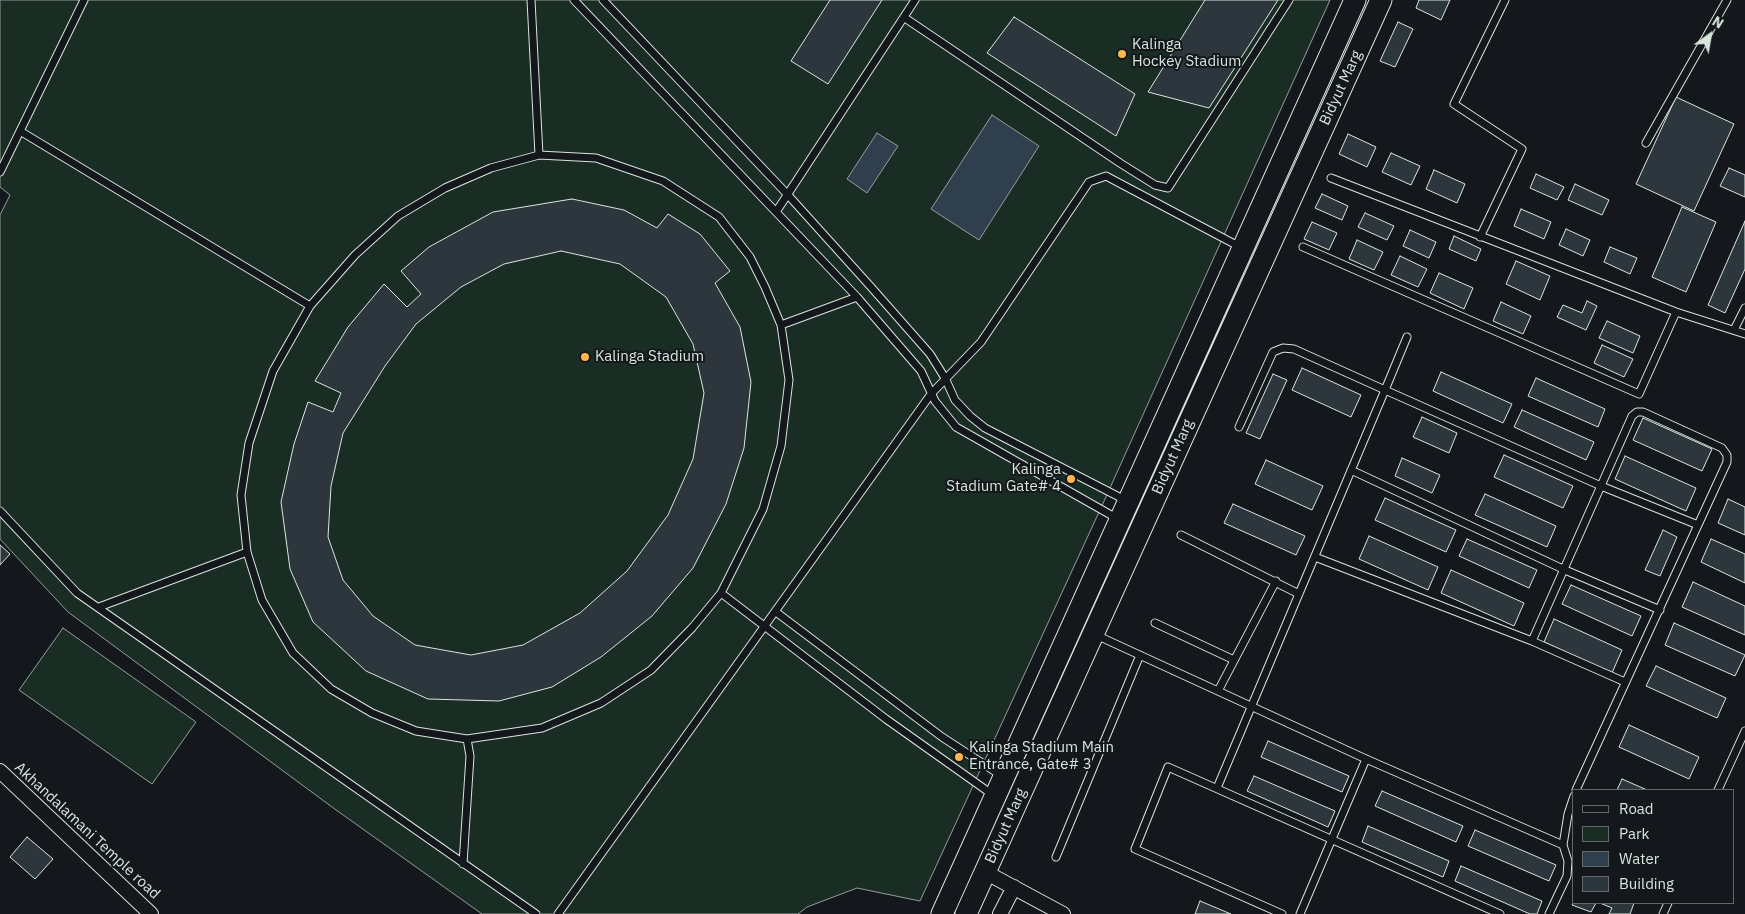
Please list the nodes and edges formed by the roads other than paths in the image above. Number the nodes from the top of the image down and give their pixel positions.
1 (84, 0) edge
2 (531, 0) edge
3 (574, 0) edge
4 (603, 0) edge
5 (915, 0) edge
6 (1289, 0) edge
7 (1355, 0) edge
8 (1381, 0) edge
9 (1505, 0) edge
10 (1726, 0) edge
11 (905, 18) junction
12 (20, 132) junction
13 (1646, 142) dead end
14 (539, 155) junction
15 (0, 172) edge
16 (1331, 178) dead end
17 (788, 195) junction
18 (776, 212) junction
19 (1480, 237) junction
20 (1303, 247) dead end
21 (1243, 249) junction
22 (857, 297) junction
23 (310, 306) junction
24 (1745, 308) edge
25 (1676, 312) junction
26 (781, 326) junction
27 (1734, 330) junction
28 (1745, 334) edge
29 (1407, 337) dead end
30 (945, 378) junction
31 (1385, 390) junction
32 (931, 394) junction
33 (1239, 426) dead end
34 (1351, 470) junction
35 (1601, 486) junction
36 (0, 511) edge
37 (1124, 511) junction
38 (1698, 525) junction
39 (1181, 535) dead end
40 (247, 552) junction
41 (1315, 557) junction
42 (1565, 570) junction
43 (1276, 581) junction
44 (720, 593) junction
45 (1299, 594) junction
46 (99, 607) junction
47 (1660, 610) junction
48 (776, 612) junction
49 (1155, 624) dead end
50 (766, 626) junction
51 (1094, 633) junction
52 (1532, 642) junction
53 (1140, 655) junction
54 (1234, 660) junction
55 (1625, 682) junction
56 (1218, 691) junction
57 (1250, 706) junction
58 (1745, 731) edge
59 (467, 739) junction
60 (1366, 759) junction
61 (0, 771) edge
62 (1004, 777) junction
63 (1217, 788) junction
64 (1576, 789) edge
65 (1718, 789) edge
66 (995, 797) junction
67 (1572, 802) edge
68 (1332, 840) junction
69 (1563, 845) junction
70 (1056, 856) dead end
71 (463, 864) junction
72 (985, 872) junction
73 (1014, 887) junction
74 (151, 914) edge
75 (536, 914) edge
76 (558, 914) edge
77 (942, 914) edge
78 (966, 914) edge
79 (1000, 914) edge
80 (1063, 914) edge
81 (1282, 914) edge
82 (1300, 914) edge
83 (1500, 914) edge
84 (1549, 914) edge

1 - 12 lane
2 - 14 lane
3 - 18 lane
4 - 17 lane
5 - 11 lane
6 - 11 lane
7 - 21 main road, Bidyut Marg
8 - 51 main road, Bidyut Marg
9 - 19 lane
10 - 13 lane
11 - 17 lane
12 - 15 lane
12 - 23 lane
14 - 23 lane
14 - 26 lane
16 - 19 lane
17 - 18 lane
17 - 30 lane
18 - 22 lane
19 - 25 lane
20 - 25 lane
21 - 30 lane
21 - 37 main road, Bidyut Marg
22 - 26 lane
22 - 32 lane
23 - 40 lane
24 - 27 lane
25 - 27 lane
26 - 44 lane
27 - 28 lane
29 - 31 lane
30 - 32 lane
30 - 37 lane
31 - 33 lane
31 - 34 lane
31 - 35 lane
32 - 37 lane
32 - 48 lane
34 - 41 lane
34 - 42 lane
35 - 38 lane
35 - 38 lane
35 - 42 lane
36 - 46 lane
37 - 62 main road, Bidyut Marg
38 - 47 lane
39 - 43 lane
40 - 46 lane
40 - 59 lane
41 - 45 lane
41 - 52 lane
42 - 47 lane
42 - 52 lane
43 - 45 lane
43 - 54 lane
44 - 50 lane
44 - 59 lane
45 - 57 lane
46 - 71 lane
47 - 55 lane
48 - 50 lane
48 - 62 lane
49 - 54 lane
50 - 66 lane
50 - 76 lane
51 - 53 lane
51 - 72 main road, Bidyut Marg
52 - 55 lane
53 - 56 lane
53 - 70 lane
54 - 56 lane
55 - 64 lane
56 - 57 lane
57 - 60 lane
57 - 63 lane
58 - 65 lane
59 - 71 lane
60 - 68 lane
60 - 69 lane
61 - 74 street, Akhandalamani Temple road
62 - 66 main road, Bidyut Marg
63 - 68 lane
63 - 81 lane
66 - 77 main road, Bidyut Marg
67 - 69 lane
68 - 82 lane
68 - 83 lane
69 - 84 lane
71 - 75 lane
72 - 73 street
72 - 78 main road, Bidyut Marg
73 - 79 street
73 - 80 street

